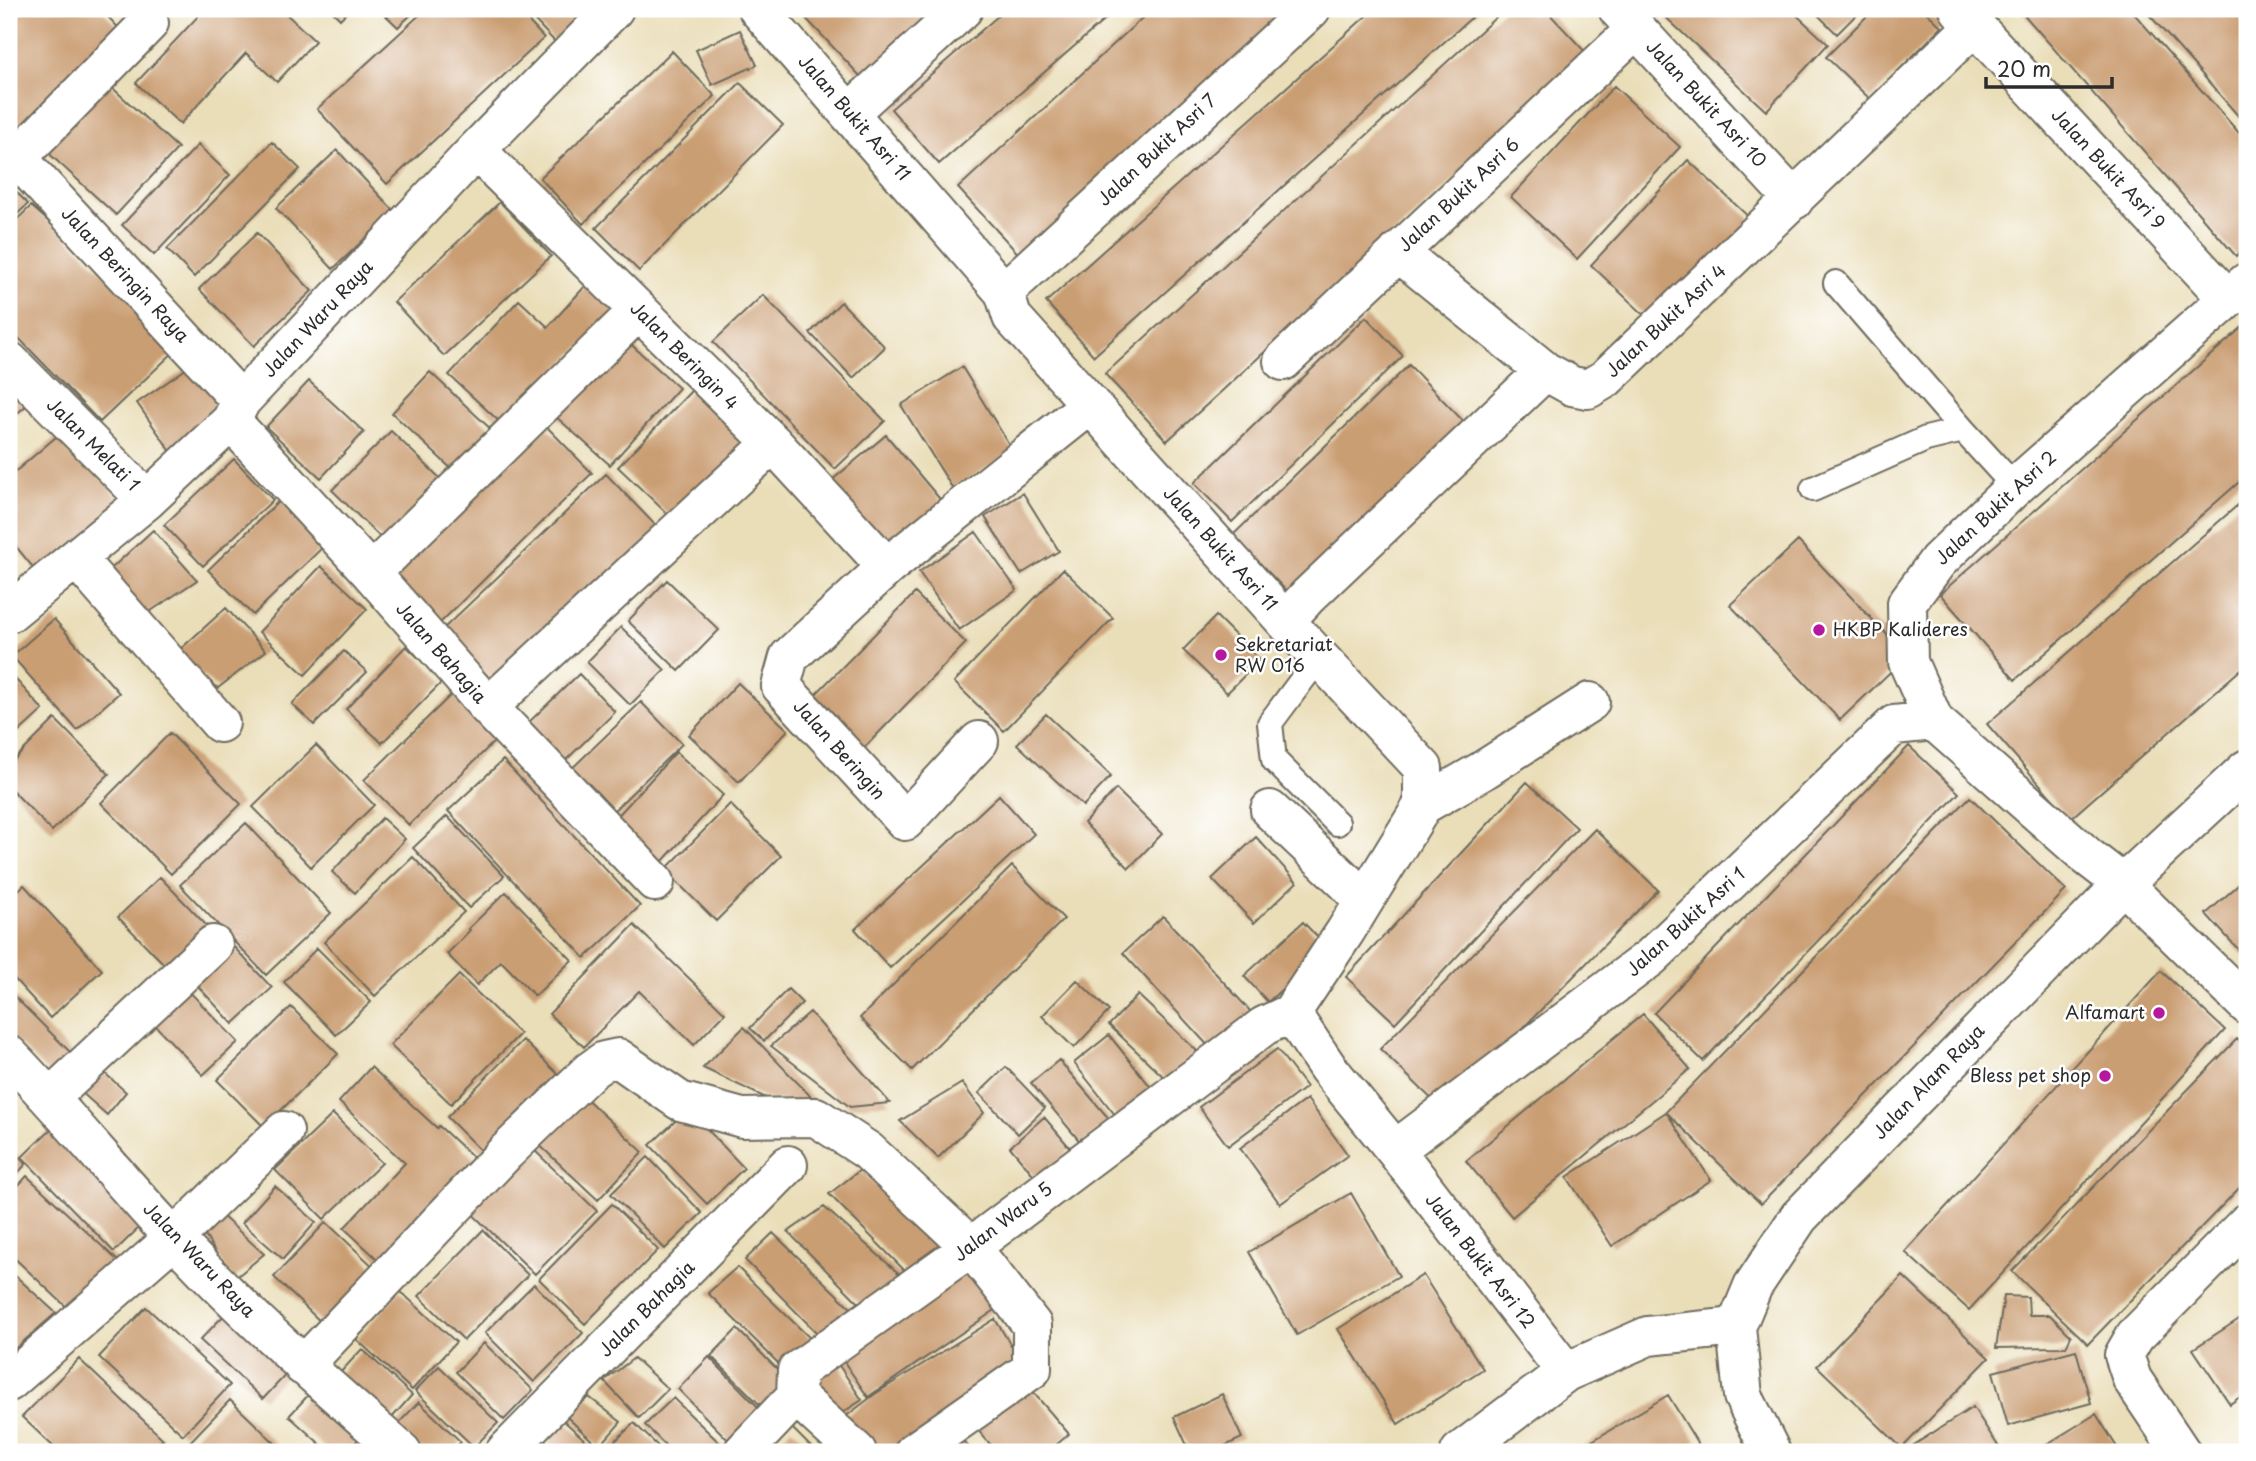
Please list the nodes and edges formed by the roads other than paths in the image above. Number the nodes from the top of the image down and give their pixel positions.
1 (614, 9) edge
2 (758, 9) edge
3 (963, 9) edge
4 (1311, 9) edge
5 (1967, 17) edge
6 (1627, 19) edge
7 (149, 23) dead end
8 (849, 112) junction
9 (476, 150) junction
10 (13, 153) edge
11 (1794, 200) junction
12 (1398, 252) junction
13 (1836, 283) dead end
14 (2238, 291) edge
15 (1004, 292) junction
16 (638, 311) junction
17 (9, 361) edge
18 (1283, 361) dead end
19 (1545, 371) junction
20 (1090, 405) junction
21 (236, 411) junction
22 (1963, 430) junction
23 (773, 443) junction
24 (2015, 487) junction
25 (1813, 489) dead end
26 (147, 500) junction
27 (76, 558) junction
28 (887, 567) junction
29 (371, 573) junction
30 (9, 613) edge
31 (1285, 621) junction
32 (1321, 659) junction
33 (1590, 702) dead end
34 (488, 706) junction
35 (1934, 721) junction
36 (220, 723) dead end
37 (979, 741) dead end
38 (2247, 769) edge
39 (1423, 805) junction
40 (1270, 810) dead end
41 (1337, 823) dead end
42 (655, 882) dead end
43 (2123, 884) junction
44 (1363, 901) junction
45 (213, 946) dead end
46 (2247, 1005) edge
47 (1292, 1013) junction
48 (9, 1055) edge
49 (50, 1097) junction
50 (284, 1131) dead end
51 (1395, 1150) junction
52 (788, 1165) dead end
53 (2247, 1223) edge
54 (174, 1238) junction
55 (971, 1247) junction
56 (1736, 1326) junction
57 (303, 1366) junction
58 (1566, 1372) junction
59 (9, 1382) edge
60 (796, 1396) junction
61 (402, 1452) edge
62 (505, 1452) edge
63 (743, 1452) edge
64 (857, 1452) edge
65 (914, 1452) edge
66 (1460, 1452) edge
67 (1771, 1452) edge
68 (2181, 1452) edge

1 - 9 street, Jalan Waru Raya
2 - 8 street, Jalan Bukit Asri 11
3 - 8 street
4 - 15 street, Jalan Bukit Asri 7
5 - 11 street, Jalan Bukit Asri 4
5 - 14 street, Jalan Bukit Asri 9
6 - 11 street, Jalan Bukit Asri 10
6 - 12 street, Jalan Bukit Asri 6
7 - 10 street
8 - 15 street, Jalan Bukit Asri 11
9 - 16 street, Jalan Beringin 4
9 - 21 street, Jalan Waru Raya
10 - 21 street, Jalan Beringin Raya
11 - 19 street, Jalan Bukit Asri 4
12 - 18 street, Jalan Bukit Asri 6
12 - 19 street
13 - 22 lane
14 - 24 street, Jalan Bukit Asri 2
15 - 20 street, Jalan Bukit Asri 11
16 - 23 street, Jalan Beringin 4
16 - 29 street
17 - 26 street, Jalan Melati 1
19 - 31 street
20 - 28 street
20 - 31 street, Jalan Bukit Asri 11
21 - 26 street, Jalan Waru Raya
21 - 29 street, Jalan Bahagia
22 - 24 lane
22 - 25 lane
23 - 28 street, Jalan Beringin 4
23 - 34 street
24 - 35 street, Jalan Bukit Asri 2
26 - 27 street, Jalan Waru Raya
27 - 30 street, Jalan Waru Raya
27 - 36 street
28 - 37 street, Jalan Beringin
29 - 34 street, Jalan Bahagia
31 - 32 street, Jalan Bukit Asri 11
32 - 39 street, Jalan Bukit Asri 11
32 - 41 lane
33 - 39 street
34 - 42 street, Jalan Bahagia
35 - 43 street, Jalan Bukit Asri 2
35 - 51 street, Jalan Bukit Asri 1
38 - 43 street, Jalan Alam Raya
39 - 44 street
40 - 44 street
43 - 46 street, Jalan Bukit Asri 2
43 - 56 street, Jalan Alam Raya
44 - 47 street
45 - 49 street
47 - 51 street
47 - 55 street, Jalan Waru 5
48 - 49 street, Jalan Waru Raya
49 - 54 street, Jalan Waru Raya
50 - 54 street
51 - 58 street, Jalan Bukit Asri 12
52 - 62 street, Jalan Bahagia
53 - 68 street
54 - 57 street, Jalan Waru Raya
54 - 59 street
55 - 57 street
55 - 60 street, Jalan Waru 5
55 - 65 street
56 - 58 street
56 - 67 street, Jalan Alam Raya
57 - 61 street, Jalan Waru Raya
58 - 66 street
60 - 63 street, Jalan Waru 5
60 - 64 street

